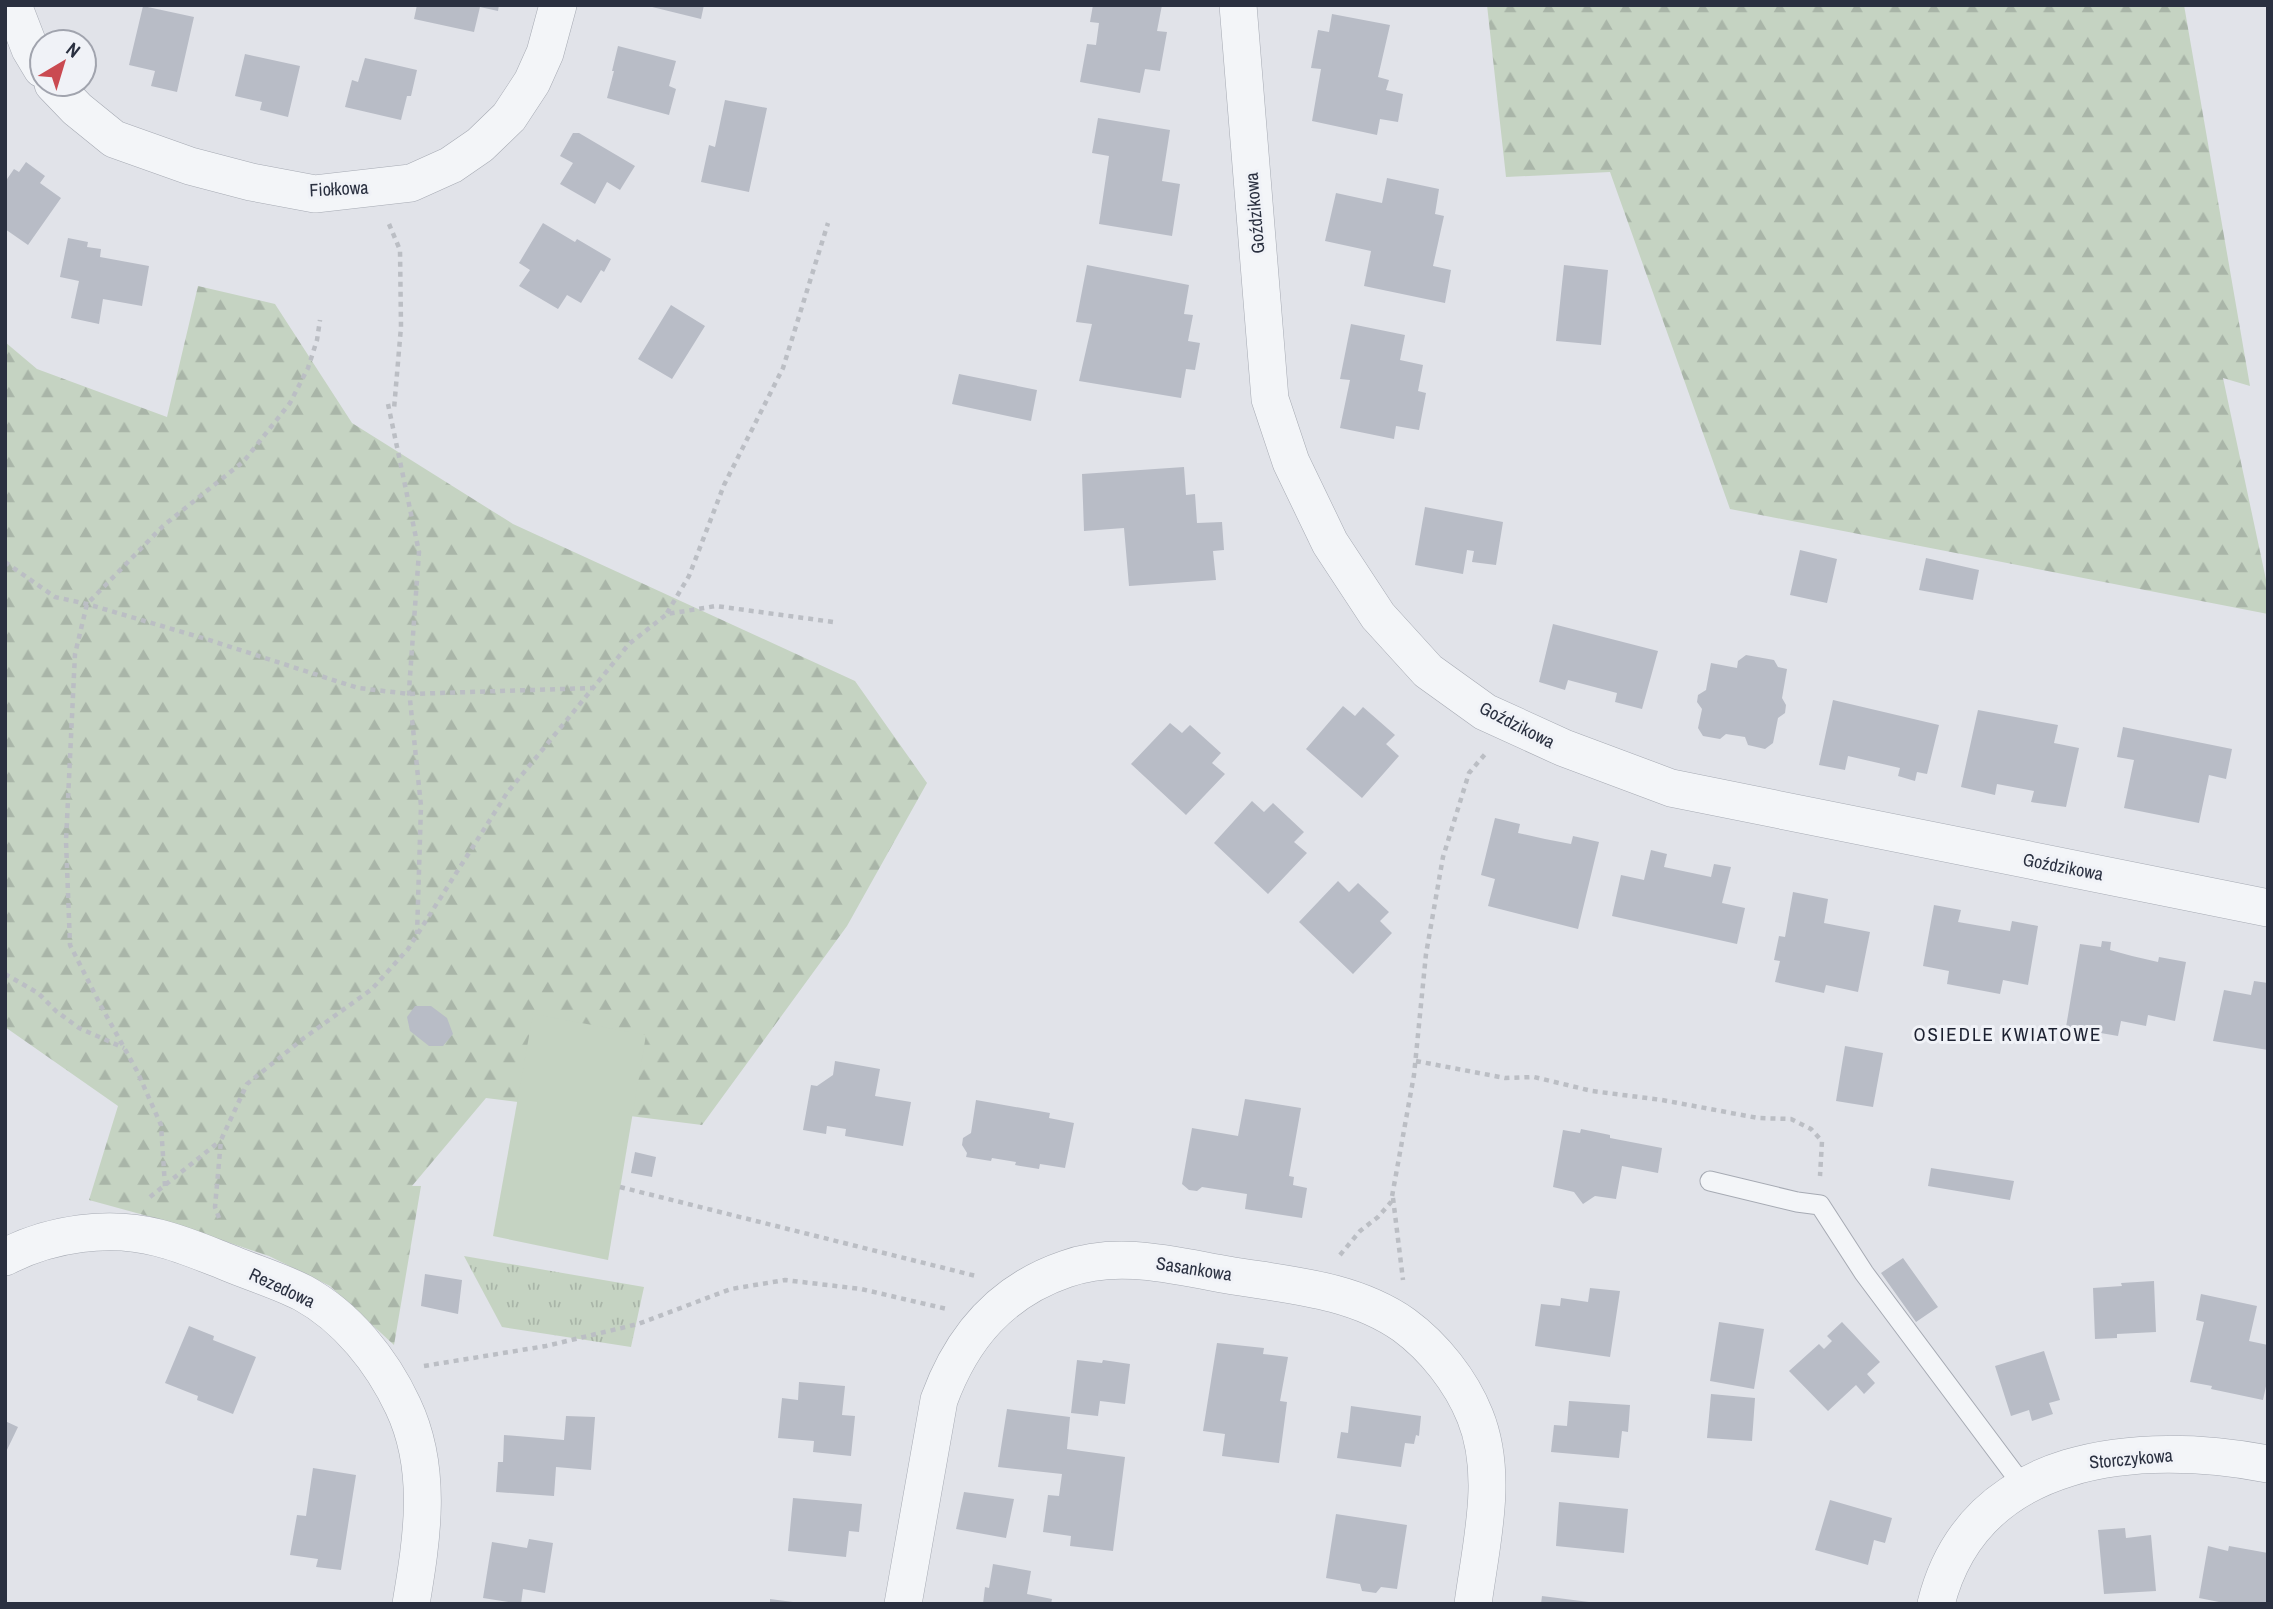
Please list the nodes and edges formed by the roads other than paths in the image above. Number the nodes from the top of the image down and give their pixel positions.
1 (13, 5) edge
2 (558, 5) edge
3 (1238, 5) edge
4 (28, 44) edge
5 (66, 98) edge
6 (2268, 908) edge
7 (1710, 1181) dead end
8 (5, 1257) edge
9 (2268, 1464) edge
10 (2024, 1487) junction
11 (411, 1604) edge
12 (903, 1604) edge
13 (1474, 1604) edge
14 (1936, 1604) edge

1 - 4 street
2 - 5 street, Fiołkowa
3 - 6 street, Goździkowa
7 - 10 lane
8 - 11 street, Rezedowa
9 - 10 street, Storczykowa
10 - 14 street, Storczykowa
12 - 13 street, Sasankowa

